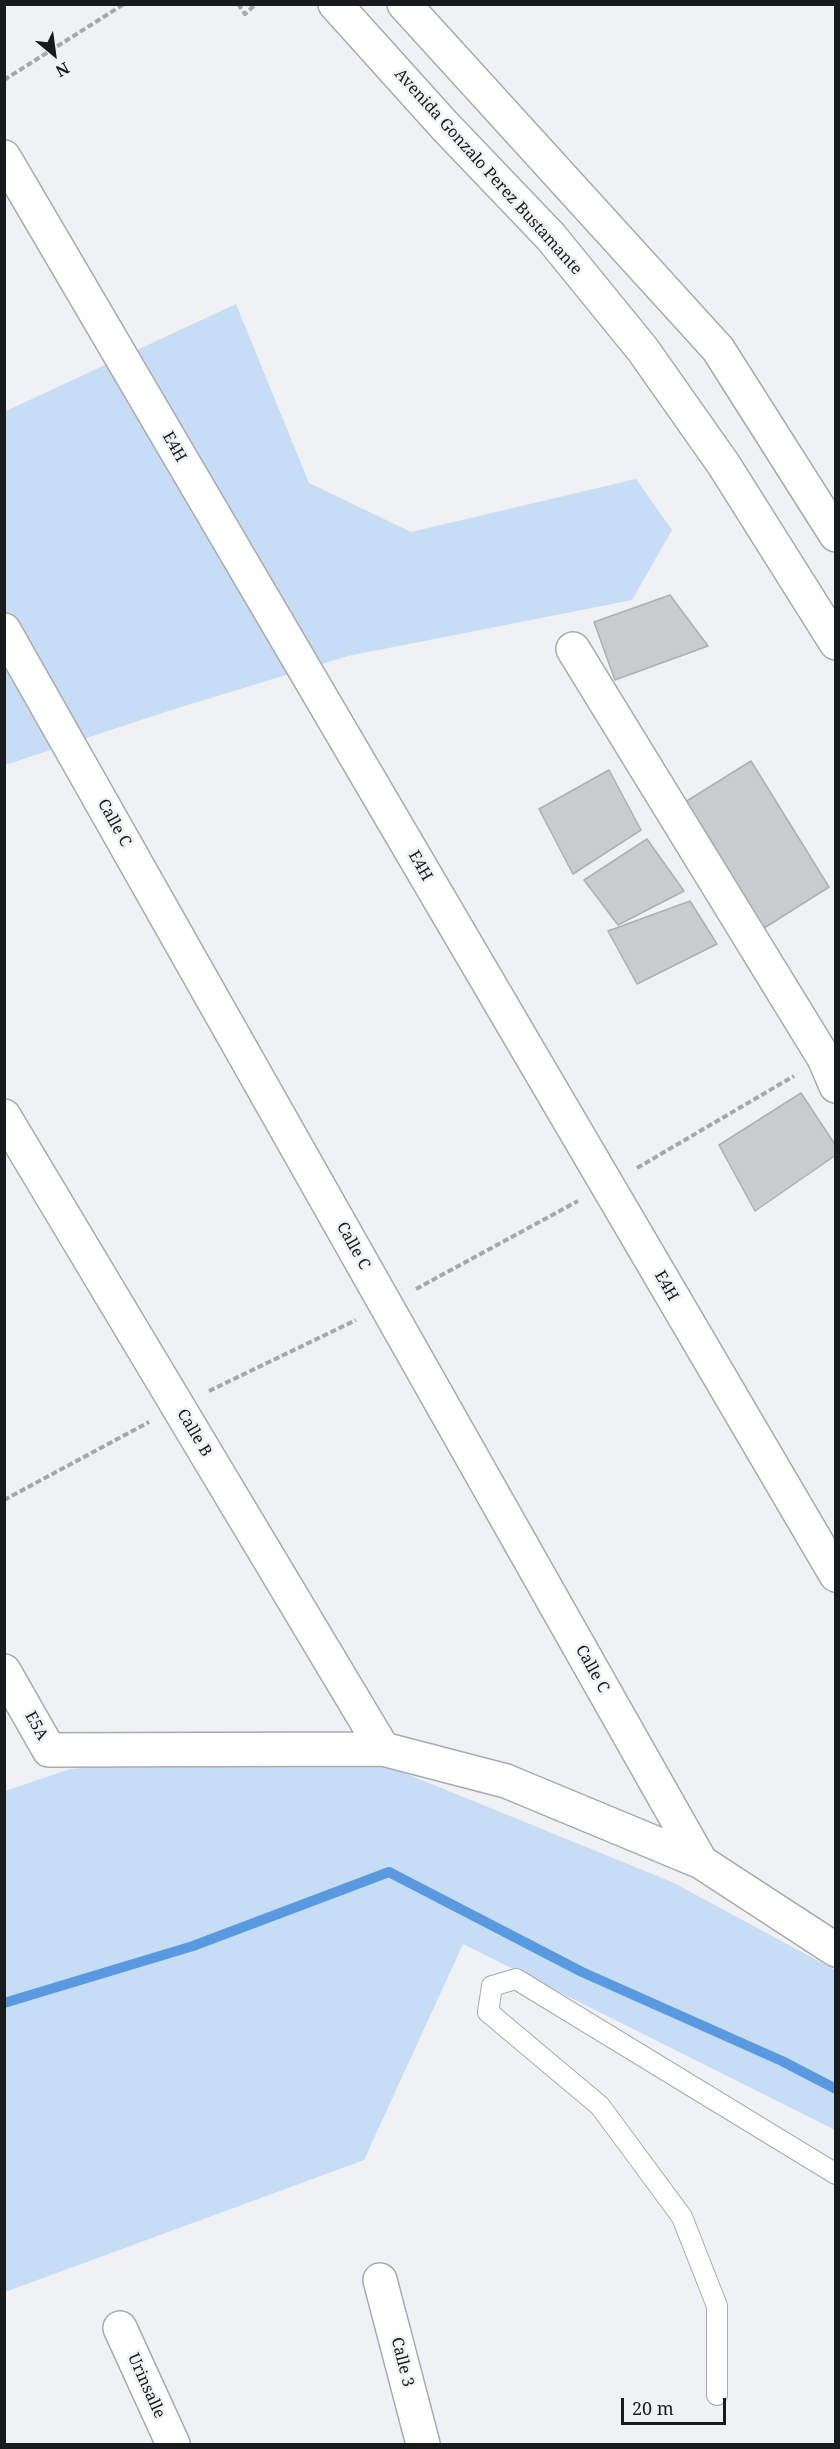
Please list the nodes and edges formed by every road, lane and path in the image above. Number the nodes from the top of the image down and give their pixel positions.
1 (124, 4) edge
2 (238, 4) edge
3 (256, 4) edge
4 (335, 4) edge
5 (404, 4) edge
6 (4, 80) edge
7 (4, 157) edge
8 (836, 535) edge
9 (4, 630) edge
10 (836, 643) edge
11 (573, 649) dead end
12 (830, 1072) edge
13 (4, 1116) edge
14 (607, 1185) junction
15 (386, 1305) junction
16 (178, 1406) junction
17 (4, 1500) edge
18 (836, 1575) edge
19 (4, 1671) edge
20 (384, 1749) junction
21 (701, 1862) junction
22 (836, 1950) edge
23 (836, 2174) edge
24 (380, 2280) dead end
25 (120, 2328) dead end
26 (717, 2395) dead end
27 (173, 2445) edge
28 (423, 2445) edge

1 - 6 path
2 - 3 path
4 - 10 street, Avenida Gonzalo Perez Bustamante
5 - 8 street
7 - 14 street, E4H
9 - 15 street, Calle C
11 - 12 street
12 - 14 path
13 - 16 street, Calle B
14 - 15 path
14 - 18 street, E4H
15 - 16 path
15 - 21 street, Calle C
16 - 17 path
16 - 20 street, Calle B
19 - 20 street, E5A
20 - 21 street
21 - 22 street
23 - 26 lane
24 - 28 street, Calle 3
25 - 27 street, Urinsalle

